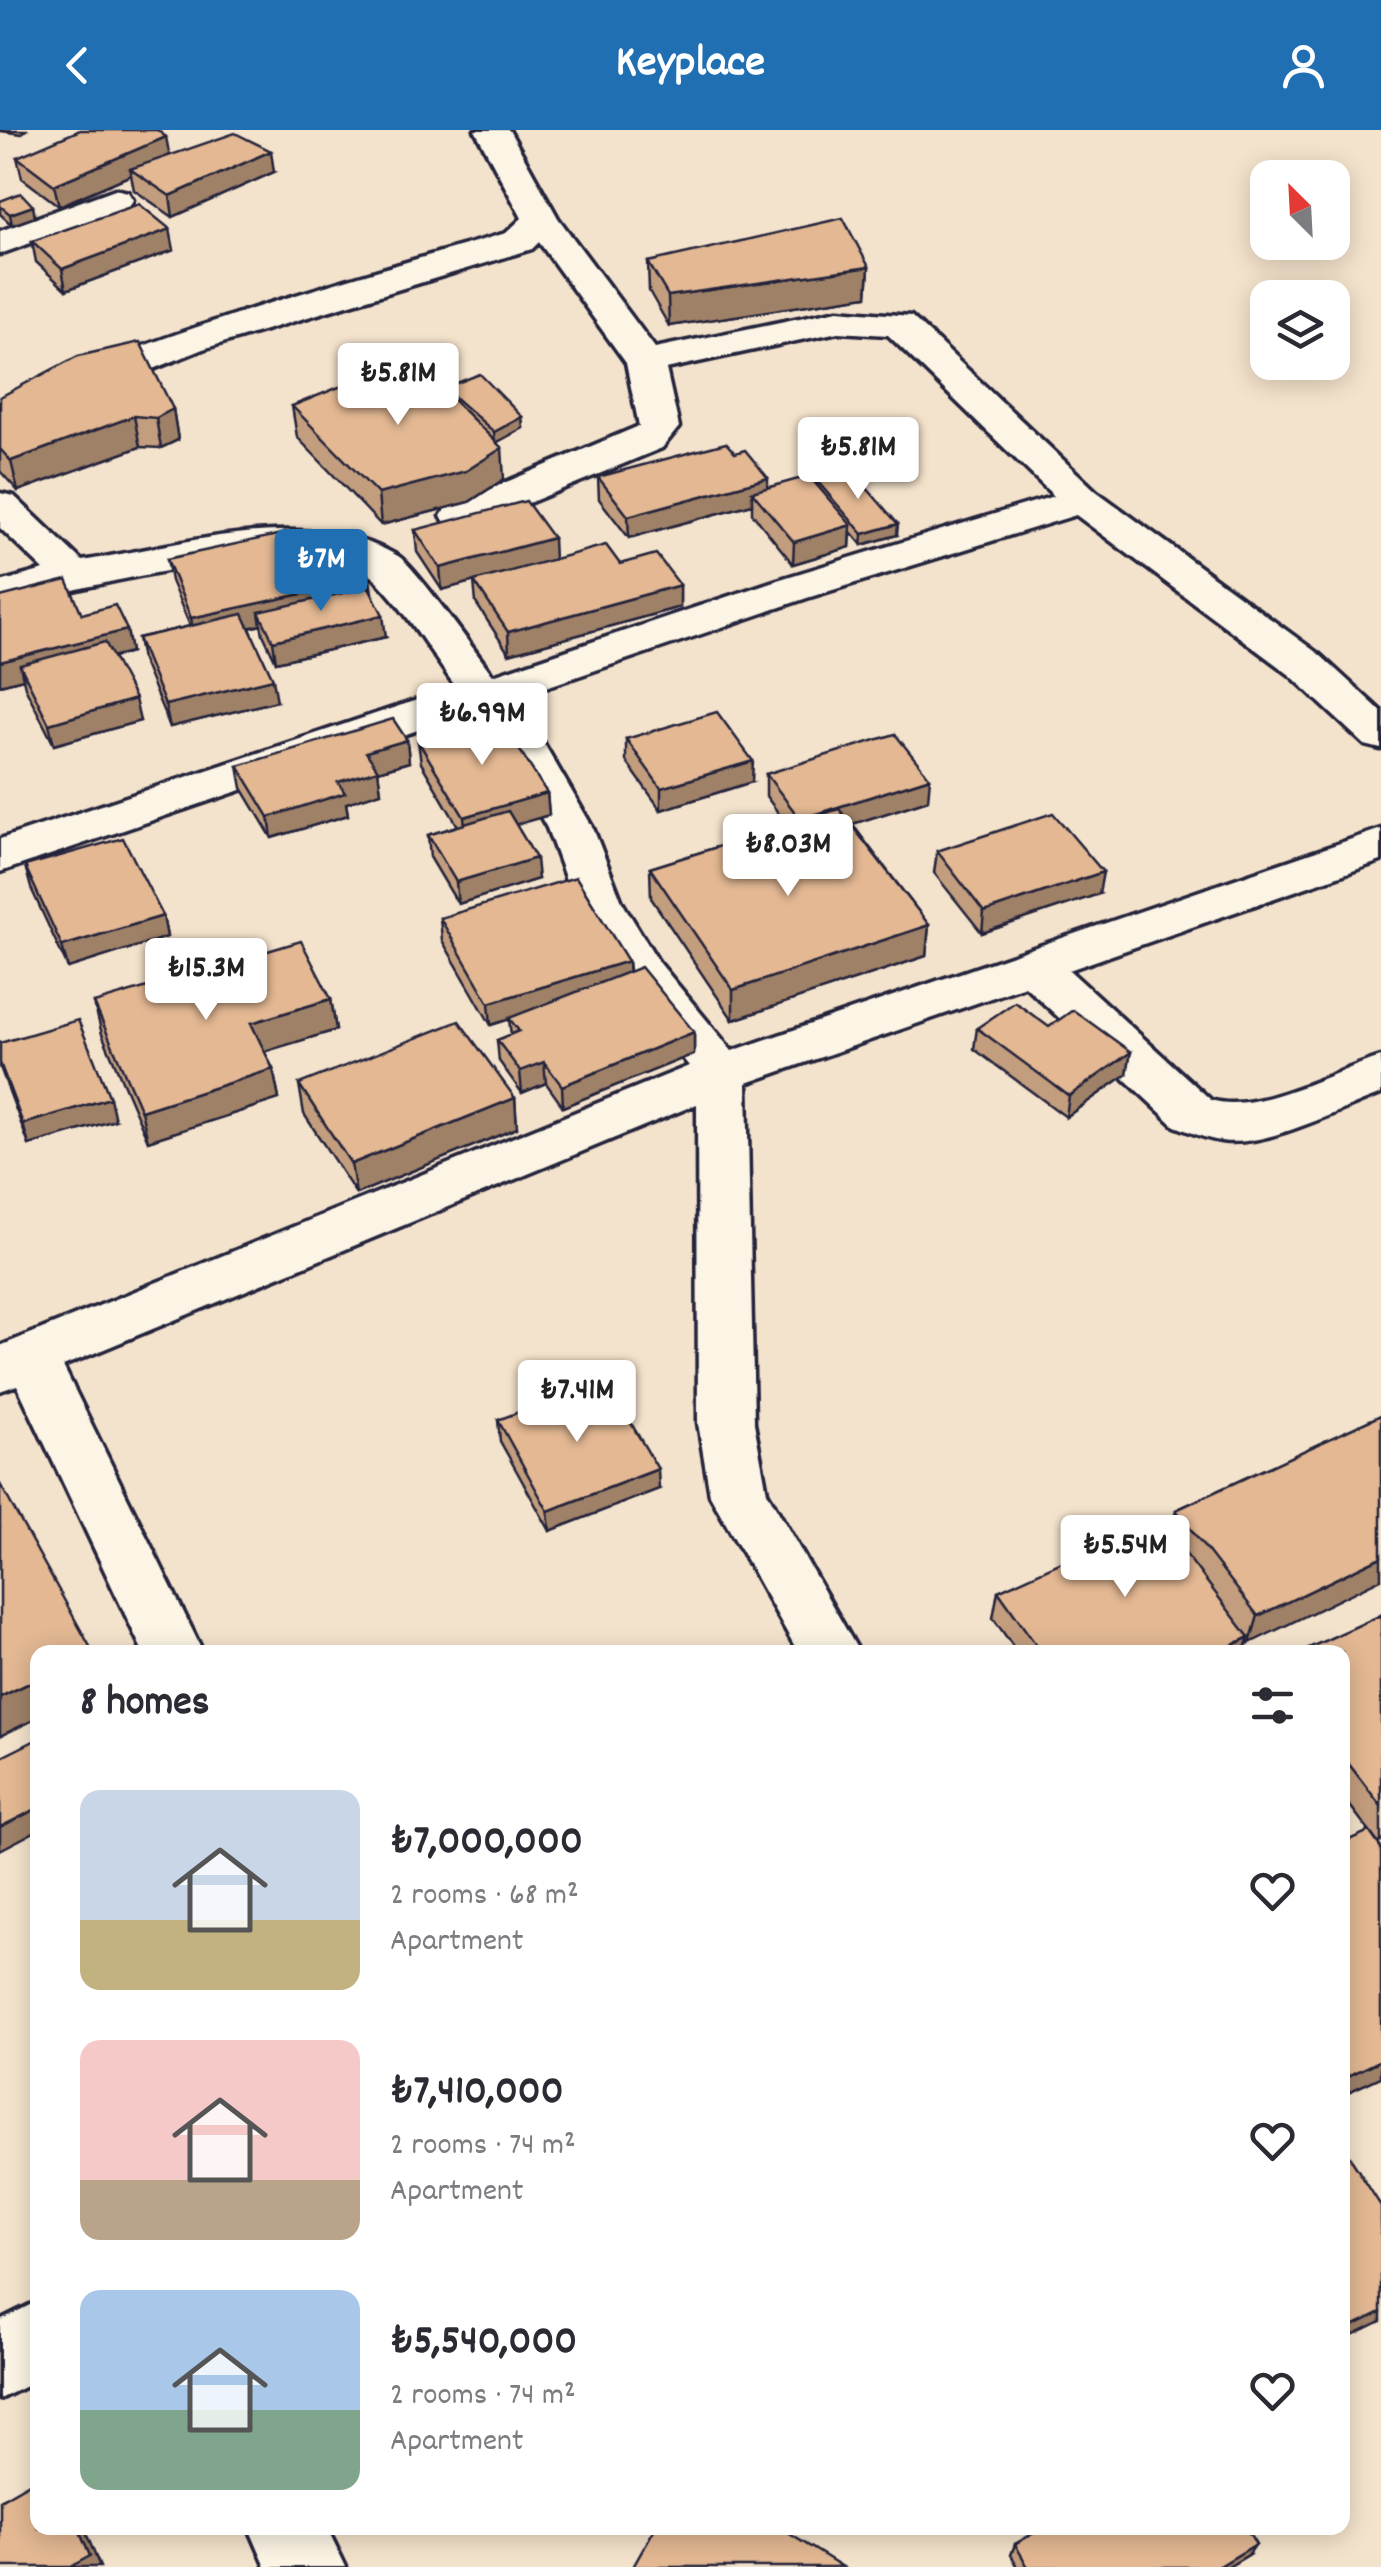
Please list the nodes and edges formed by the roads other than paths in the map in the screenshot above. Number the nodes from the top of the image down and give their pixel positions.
1 (492, 130) edge
2 (115, 200) dead end
3 (541, 220) junction
4 (0, 243) edge
5 (646, 362) junction
6 (0, 420) edge
7 (1082, 500) junction
8 (0, 505) edge
9 (461, 516) edge
10 (73, 575) junction
11 (0, 595) edge
12 (482, 696) junction
13 (1381, 735) edge
14 (1381, 844) edge
15 (0, 856) edge
16 (1033, 965) junction
17 (722, 1073) junction
18 (1381, 1075) edge
19 (16, 1363) edge
20 (169, 1645) edge
21 (825, 1645) edge
22 (30, 2342) edge
23 (0, 2363) edge
24 (290, 2535) edge
25 (308, 2567) edge

1 - 3 street
2 - 4 street
3 - 5 street
3 - 6 street
5 - 7 street
5 - 9 street
7 - 12 street
7 - 13 street
8 - 10 street
10 - 11 street
10 - 12 street
12 - 15 street
12 - 17 street
14 - 16 street
16 - 17 street
16 - 18 street
17 - 19 street
17 - 21 street
19 - 20 street
22 - 23 street
24 - 25 street

